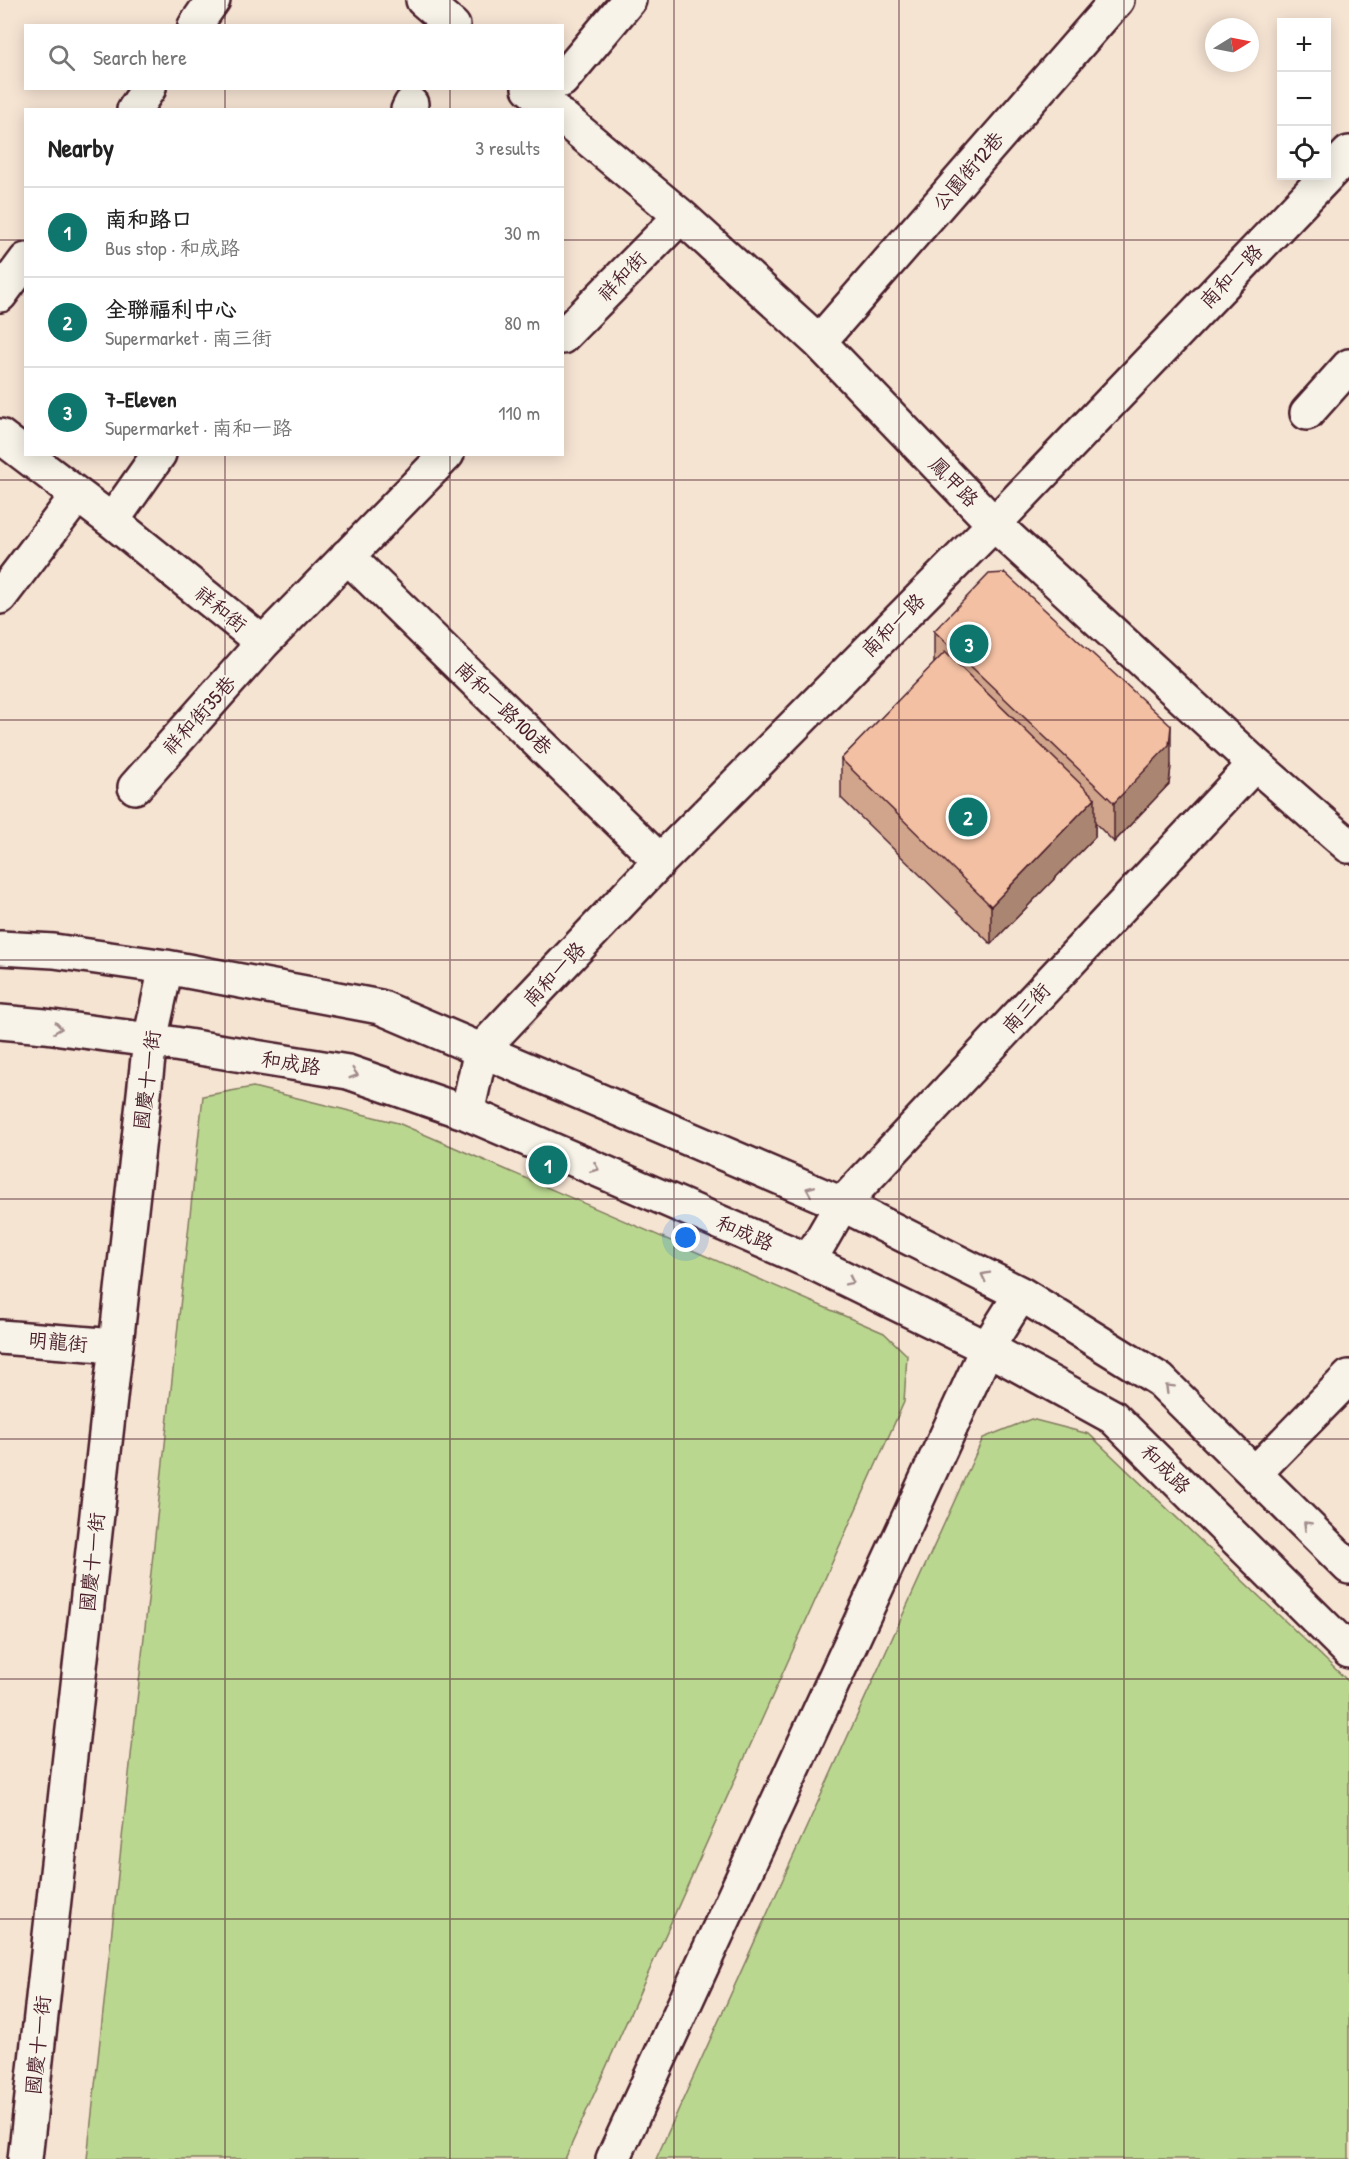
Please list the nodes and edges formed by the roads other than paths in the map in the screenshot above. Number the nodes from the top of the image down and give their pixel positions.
1 (213, 0) edge
2 (423, 0) edge
3 (629, 0) edge
4 (1117, 0) edge
5 (196, 24) edge
6 (451, 24) edge
7 (564, 82) edge
8 (148, 90) edge
9 (135, 108) edge
10 (564, 110) edge
11 (1349, 153) edge
12 (681, 216) junction
13 (24, 263) edge
14 (0, 295) edge
15 (564, 335) edge
16 (819, 342) junction
17 (1349, 366) edge
18 (1307, 413) dead end
19 (0, 436) edge
20 (24, 455) edge
21 (26, 456) edge
22 (158, 456) edge
23 (445, 456) edge
24 (77, 496) junction
25 (111, 521) junction
26 (994, 524) junction
27 (347, 556) junction
28 (0, 597) edge
29 (263, 642) junction
30 (1255, 764) junction
31 (135, 787) dead end
32 (1343, 828) edge
33 (660, 861) junction
34 (0, 948) edge
35 (166, 967) junction
36 (0, 1022) edge
37 (150, 1040) junction
38 (481, 1050) junction
39 (467, 1113) junction
40 (842, 1204) junction
41 (809, 1261) junction
42 (1021, 1294) junction
43 (0, 1337) edge
44 (116, 1346) junction
45 (987, 1348) junction
46 (1349, 1377) edge
47 (1255, 1473) junction
48 (1349, 1567) edge
49 (1349, 1651) edge
50 (25, 2159) edge
51 (613, 2159) edge

1 - 5 street
2 - 6 street
3 - 7 street
4 - 16 street, 公園街12巷
8 - 9 street
10 - 12 street, 鳳甲路
11 - 26 street, 南和一路
12 - 15 street, 祥和街
12 - 16 street, 鳳甲路
13 - 14 street
16 - 26 street, 鳳甲路
17 - 18 street
19 - 20 street, 祥和街
21 - 24 street, 祥和街
22 - 25 street
23 - 27 street, 祥和街
24 - 25 street, 祥和街
24 - 28 street
25 - 29 street, 祥和街
26 - 30 street, 鳳甲路
26 - 33 street, 南和一路
27 - 29 street, 祥和街
27 - 33 street, 南和一路100巷
29 - 31 street, 祥和街35巷
30 - 32 street, 鳳甲路
30 - 40 street, 南三街
33 - 38 street, 南和一路
34 - 35 street
35 - 37 street, 國慶十一街
35 - 38 street
36 -> 37 street, 和成路
37 -> 39 street, 和成路
37 - 44 street, 國慶十一街
38 - 39 street
40 -> 38 street
39 -> 41 street, 和成路
40 - 41 street, 南三街
42 -> 40 street
41 -> 45 street, 和成路
42 - 45 street
47 -> 42 street
43 - 44 street, 明龍街
44 - 50 street, 國慶十一街
45 - 49 street, 和成路
45 - 51 street
46 - 47 street
48 -> 47 street

